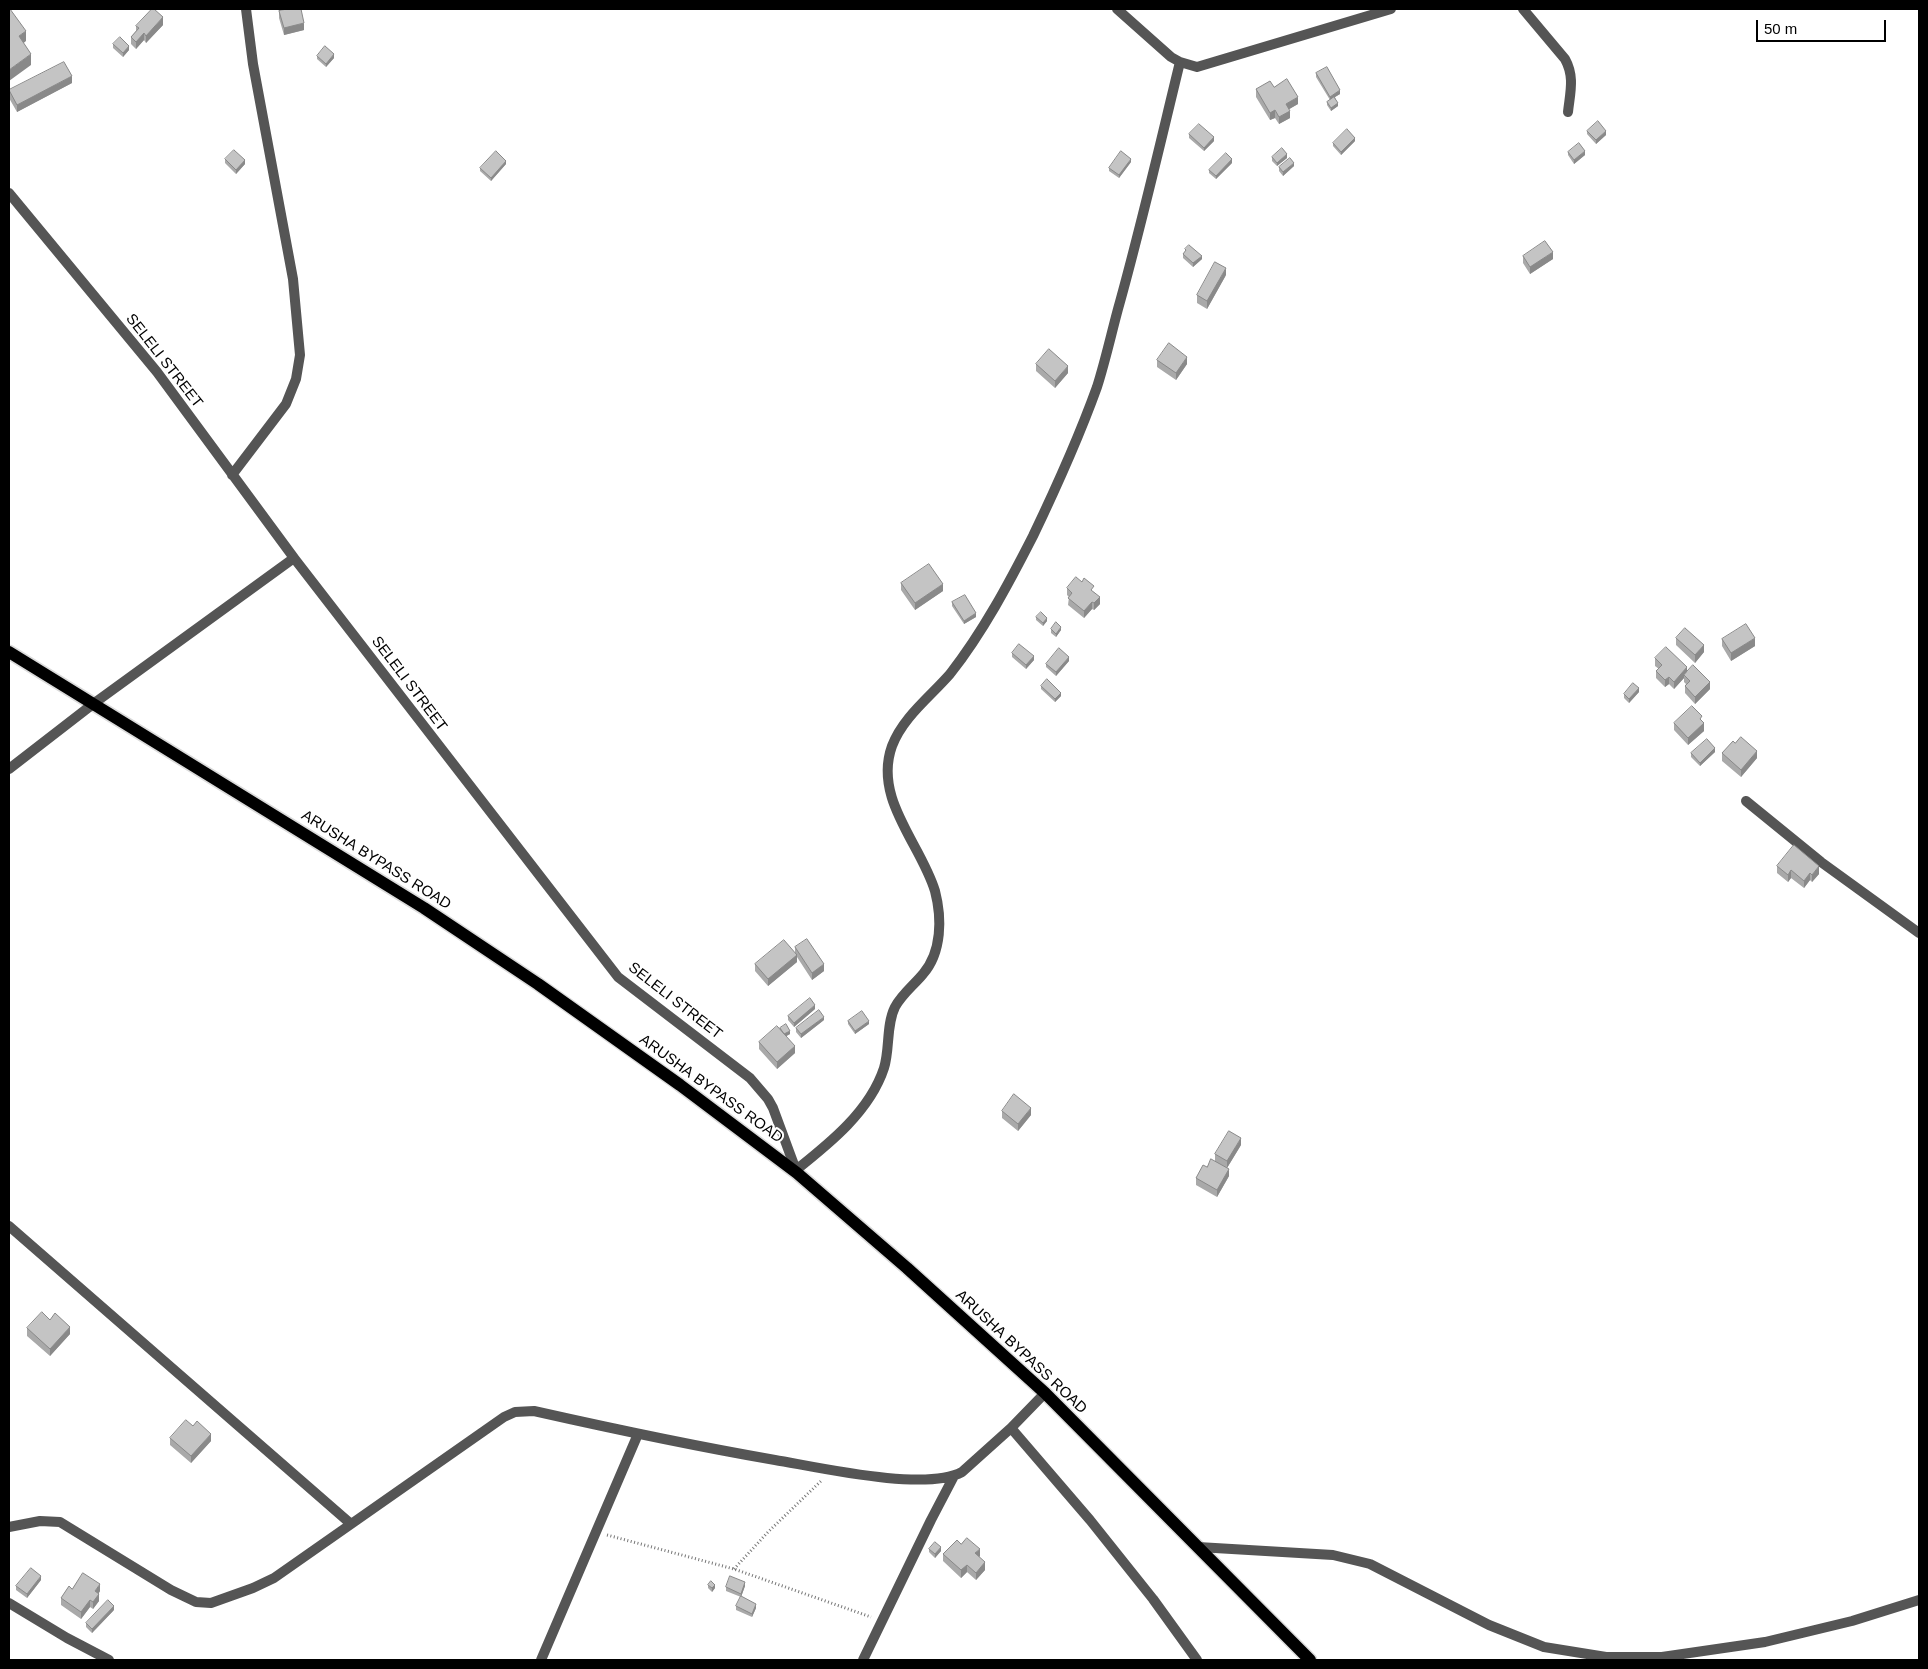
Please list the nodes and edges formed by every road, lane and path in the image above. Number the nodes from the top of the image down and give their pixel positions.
1 (246, 9) edge
2 (1117, 9) edge
3 (1391, 9) edge
4 (1523, 9) edge
5 (1180, 62) junction
6 (1568, 112) dead end
7 (9, 193) edge
8 (232, 475) junction
9 (294, 558) junction
10 (9, 652) edge
11 (93, 704) junction
12 (9, 769) edge
13 (1746, 801) dead end
14 (1919, 933) edge
15 (796, 1172) junction
16 (9, 1226) edge
17 (1045, 1394) junction
18 (1010, 1428) junction
19 (638, 1434) junction
20 (833, 1470) junction
21 (954, 1476) junction
22 (351, 1524) junction
23 (9, 1527) edge
24 (597, 1532) junction
25 (1198, 1547) junction
26 (734, 1569) junction
27 (1919, 1600) edge
28 (9, 1603) edge
29 (883, 1621) junction
30 (109, 1660) edge
31 (541, 1660) edge
32 (863, 1660) edge
33 (1197, 1660) edge
34 (1310, 1660) edge

1 - 8 street
2 - 5 street
3 - 5 street
4 - 6 street
5 - 15 street
7 - 8 street, SELELI STREET
8 - 9 street, SELELI STREET
9 - 11 street
9 - 15 street, SELELI STREET
10 - 11 main road, ARUSHA BYPASS ROAD
11 - 12 street
11 - 15 main road, ARUSHA BYPASS ROAD
13 - 14 street
15 - 17 main road, ARUSHA BYPASS ROAD
16 - 22 street
17 - 18 street
17 - 25 main road, ARUSHA BYPASS ROAD
18 - 21 street
18 - 33 street
19 - 20 street
19 - 22 street
19 - 24 street
20 - 21 street
20 - 26 path
21 - 29 street
22 - 23 street
24 - 26 path
24 - 31 street
25 - 27 street
25 - 34 main road, ARUSHA BYPASS ROAD
26 - 29 path
28 - 30 street
29 - 32 street

